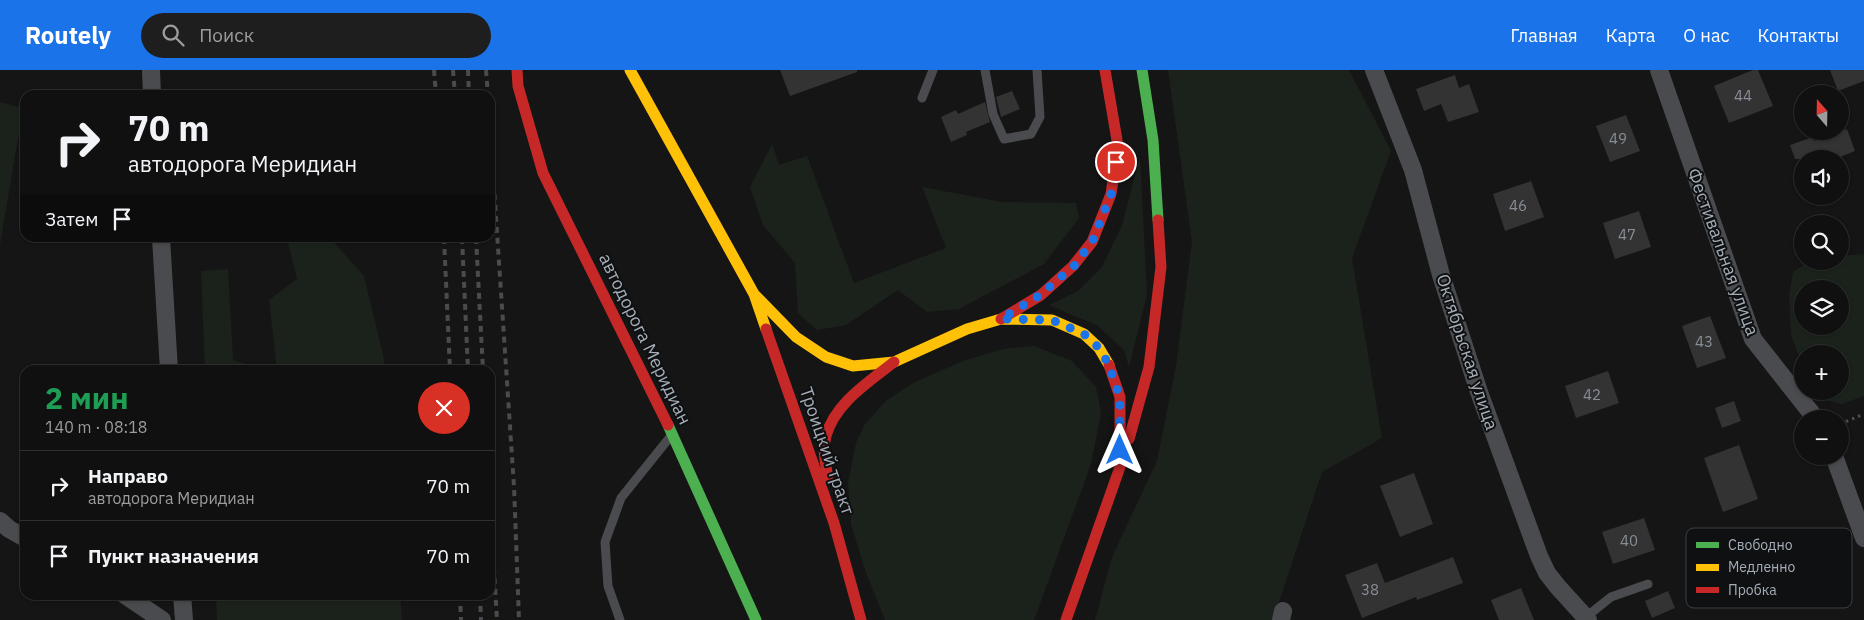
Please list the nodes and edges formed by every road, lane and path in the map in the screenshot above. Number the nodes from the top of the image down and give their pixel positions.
1 (150, 70) edge
2 (516, 70) edge
3 (630, 70) edge
4 (933, 70) edge
5 (985, 70) edge
6 (1036, 70) edge
7 (1105, 70) edge
8 (1142, 70) edge
9 (1374, 70) edge
10 (1659, 70) edge
11 (152, 90) edge
12 (922, 98) dead end
13 (161, 242) edge
14 (754, 294) junction
15 (1001, 319) junction
16 (894, 362) junction
17 (168, 365) edge
18 (1809, 410) edge
19 (1864, 414) edge
20 (1849, 420) edge
21 (672, 434) junction
22 (1837, 465) edge
23 (1120, 468) junction
24 (834, 523) junction
25 (3, 526) edge
26 (20, 535) edge
27 (1864, 538) edge
28 (852, 584) junction
29 (1648, 584) dead end
30 (132, 600) edge
31 (182, 600) edge
32 (1587, 618) edge
33 (162, 620) edge
34 (184, 620) edge
35 (620, 620) edge
36 (756, 620) edge
37 (862, 620) edge
38 (869, 620) edge
39 (1066, 620) edge

1 - 11 street
2 - 21 main road, автодорога Меридиан
3 - 14 main road, Троицкий тракт
4 - 12 lane
5 - 6 lane
7 - 15 main road
8 - 23 main road
9 - 32 street, Октябрьская улица
10 - 18 street, Фестивальная улица
13 - 17 street
14 - 16 main road, Троицкий тракт
14 - 24 main road, Троицкий тракт
15 - 16 main road, Троицкий тракт
15 - 23 main road, Троицкий тракт
16 - 24 main road
19 - 20 path
21 - 35 lane
21 - 36 main road, автодорога Меридиан
22 - 27 street
23 - 39 main road, Троицкий тракт
24 - 28 main road, Троицкий тракт
25 - 26 street
28 - 37 main road, Троицкий тракт
28 - 38 main road
29 - 32 lane
30 - 33 street
31 - 34 street

